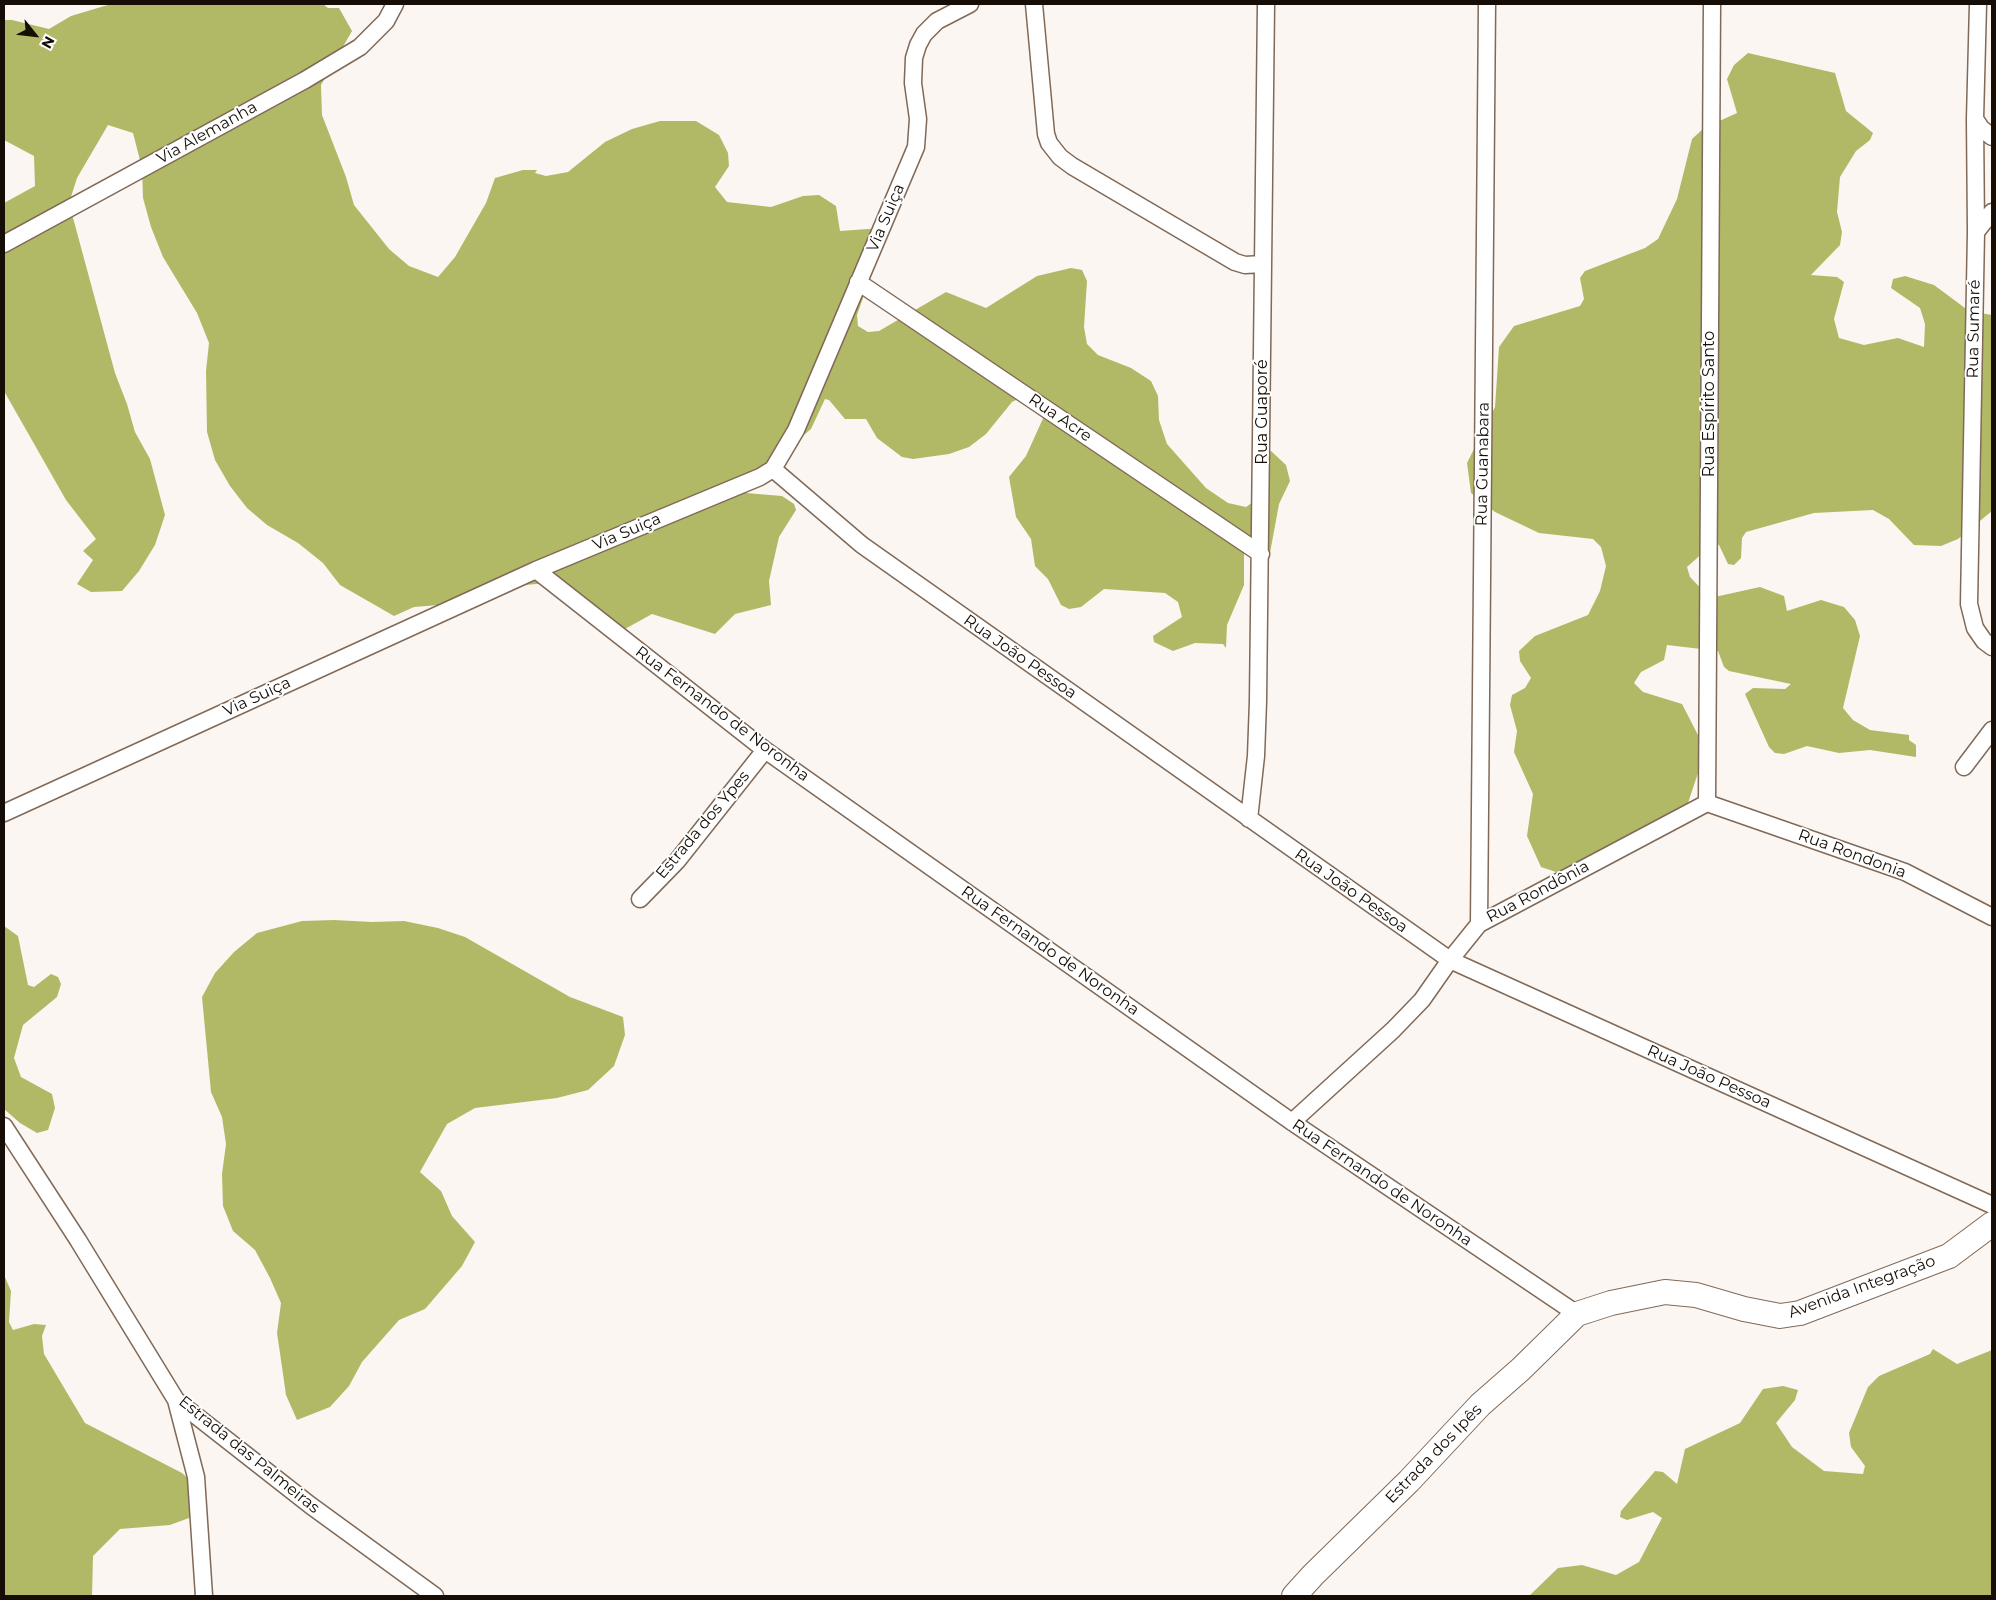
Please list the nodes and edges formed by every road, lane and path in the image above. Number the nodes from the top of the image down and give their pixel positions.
1 (395, 4) edge
2 (970, 4) edge
3 (1034, 4) edge
4 (1266, 4) edge
5 (1487, 4) edge
6 (1712, 4) edge
7 (1978, 4) edge
8 (1975, 119) junction
9 (1992, 137) edge
10 (1992, 212) edge
11 (1976, 232) junction
12 (4, 244) edge
13 (1263, 264) junction
14 (858, 282) junction
15 (773, 469) junction
16 (1261, 554) junction
17 (536, 570) junction
18 (1992, 647) edge
19 (1992, 730) edge
20 (765, 750) junction
21 (1964, 767) dead end
22 (1707, 804) junction
23 (4, 813) edge
24 (1249, 819) junction
25 (640, 898) dead end
26 (1992, 917) edge
27 (1479, 924) junction
28 (1450, 960) junction
29 (1292, 1122) junction
30 (4, 1126) edge
31 (1992, 1205) edge
32 (1992, 1224) edge
33 (1577, 1314) junction
34 (176, 1400) junction
35 (204, 1596) edge
36 (436, 1596) edge
37 (1294, 1596) edge

1 - 12 street, Via Alemanha
2 - 14 street, Via Suiça
3 - 13 street
4 - 13 street, Rua Guaporé
5 - 27 street, Rua Guanabara
6 - 22 street, Rua Espírito Santo
7 - 8 street, Rua Sumaré
8 - 9 street
8 - 11 street, Rua Sumaré
10 - 11 street
11 - 18 street, Rua Sumaré
13 - 16 street, Rua Guaporé
14 - 15 street, Via Suiça
14 - 16 street, Rua Acre
15 - 17 street, Via Suiça
15 - 24 street, Rua João Pessoa
16 - 24 street, Rua Guaporé
17 - 20 street, Rua Fernando de Noronha
17 - 23 street, Via Suiça
19 - 21 street
20 - 25 street, Estrada dos Ypes
20 - 29 street, Rua Fernando de Noronha
22 - 26 street, Rua Rondonia
22 - 27 street, Rua Rondônia
24 - 28 street, Rua João Pessoa
27 - 28 street, Rua Rondônia
28 - 29 street, Rua Rondônia
28 - 31 street, Rua João Pessoa
29 - 33 street, Rua Fernando de Noronha
30 - 34 street, Estrada das Palmeiras
32 - 33 main road, Avenida Integração
33 - 37 main road, Estrada dos Ipês
34 - 35 street
34 - 36 street, Estrada das Palmeiras

